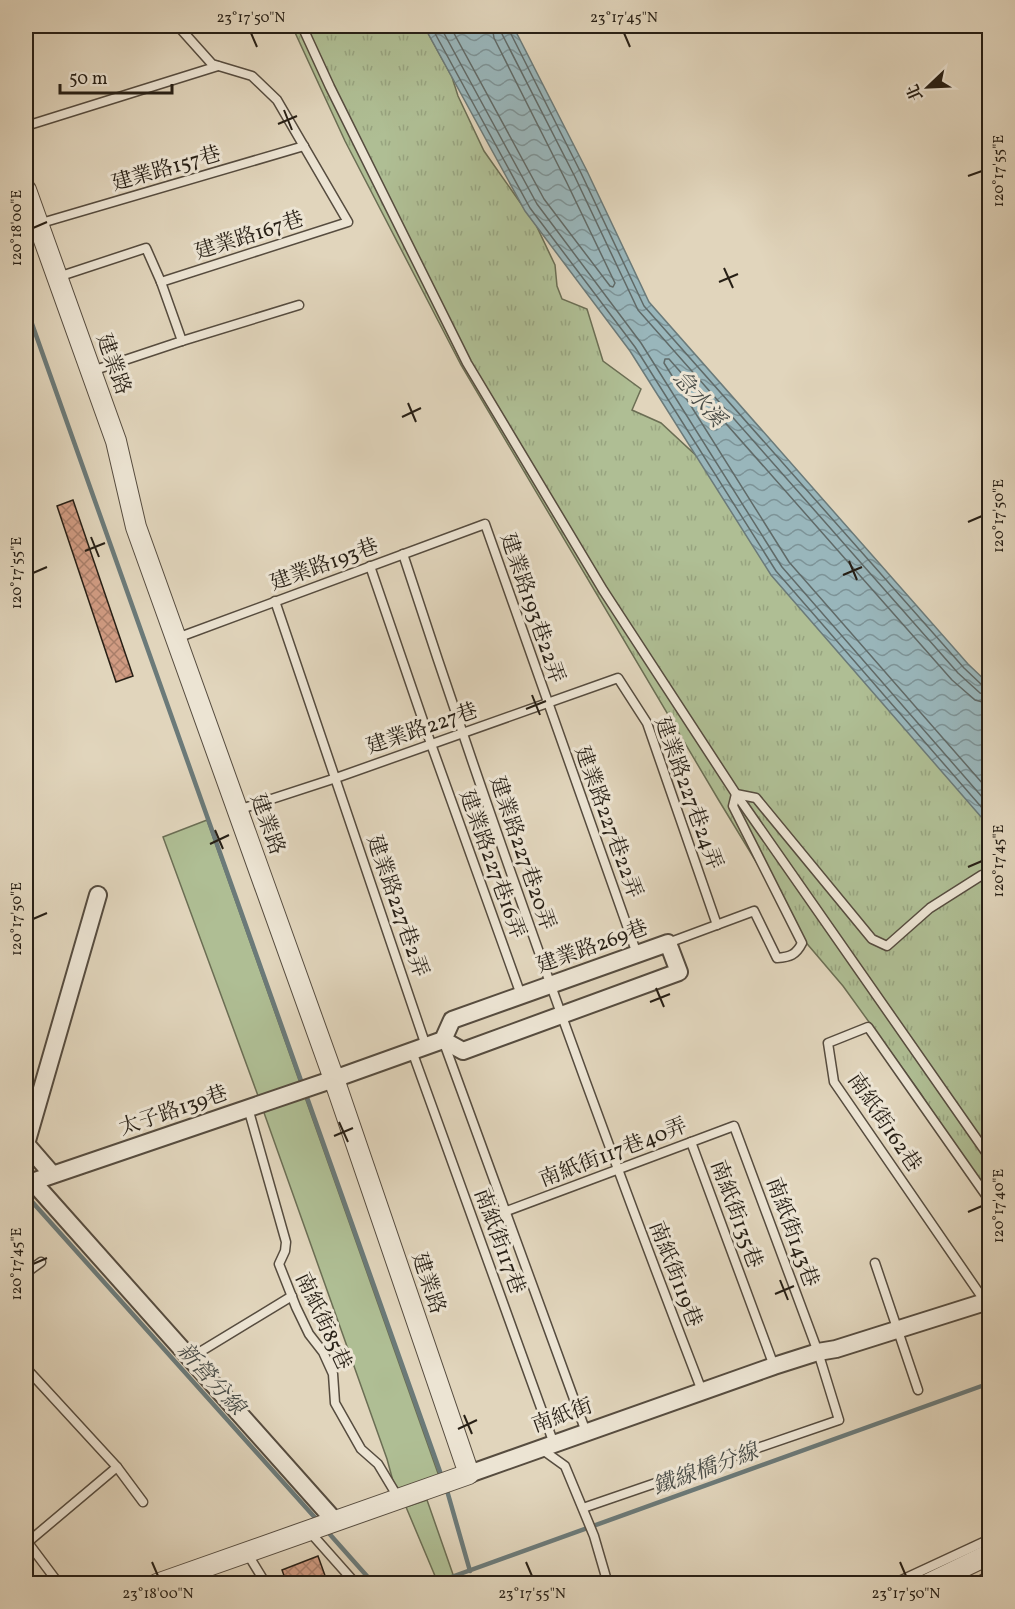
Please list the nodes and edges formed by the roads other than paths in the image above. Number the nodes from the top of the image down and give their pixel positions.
1 (178, 26) edge
2 (302, 26) edge
3 (218, 66) junction
4 (26, 126) edge
5 (304, 146) junction
6 (26, 190) edge
7 (38, 225) junction
8 (57, 278) junction
9 (161, 282) junction
10 (299, 305) dead end
11 (182, 341) junction
12 (92, 371) junction
13 (485, 524) joint
14 (403, 554) junction
15 (370, 566) junction
16 (275, 601) junction
17 (176, 638) junction
18 (618, 678) joint
19 (548, 703) junction
20 (461, 734) junction
21 (431, 744) junction
22 (336, 778) junction
23 (736, 794) junction
24 (238, 810) junction
25 (982, 875) dead end
26 (98, 895) dead end
27 (717, 925) junction
28 (668, 943) junction
29 (637, 954) junction
30 (550, 985) junction
31 (521, 995) junction
32 (560, 1016) junction
33 (443, 1040) junction
34 (419, 1048) junction
35 (334, 1079) junction
36 (248, 1108) junction
37 (734, 1125) joint
38 (691, 1142) junction
39 (26, 1144) edge
40 (990, 1158) edge
41 (616, 1170) junction
42 (52, 1174) junction
43 (29, 1183) edge
44 (990, 1201) edge
45 (504, 1212) junction
46 (41, 1262) dead end
47 (875, 1263) dead end
48 (26, 1273) edge
49 (292, 1296) junction
50 (987, 1305) edge
51 (898, 1330) junction
52 (819, 1352) junction
53 (190, 1358) junction
54 (774, 1366) junction
55 (26, 1368) edge
56 (918, 1390) dead end
57 (702, 1391) junction
58 (586, 1432) junction
59 (547, 1446) junction
60 (117, 1467) junction
61 (469, 1474) junction
62 (408, 1496) junction
63 (143, 1502) dead end
64 (583, 1508) junction
65 (335, 1521) junction
66 (308, 1530) junction
67 (990, 1539) edge
68 (27, 1541) edge
69 (247, 1552) junction
70 (990, 1554) edge
71 (990, 1581) edge
72 (931, 1582) edge
73 (59, 1584) edge
74 (157, 1584) edge
75 (266, 1584) edge
76 (356, 1584) edge
77 (608, 1584) edge
78 (894, 1584) edge
79 (985, 1584) edge

1 - 3 lane
2 - 23 lane
3 - 4 lane
3 - 5 lane
5 - 7 lane, 建業路157巷
5 - 9 lane, 建業路167巷
6 - 7 street, 建業路
7 - 8 street, 建業路
8 - 9 lane
8 - 12 street, 建業路
9 - 11 lane
10 - 11 lane
11 - 12 lane
12 - 17 street, 建業路
13 - 14 lane, 建業路193巷
13 - 19 lane, 建業路193巷22弄
14 - 15 lane, 建業路193巷
14 - 20 lane, 建業路227巷20弄
15 - 16 lane, 建業路193巷
15 - 21 lane, 建業路227巷16弄
16 - 17 lane, 建業路193巷
16 - 22 lane, 建業路227巷2弄
17 - 24 street, 建業路
18 - 19 lane, 建業路227巷
18 - 27 lane, 建業路227巷24弄
19 - 20 lane, 建業路227巷
19 - 29 lane, 建業路227巷22弄
20 - 21 lane, 建業路227巷
20 - 30 lane, 建業路227巷20弄
21 - 22 lane, 建業路227巷
21 - 31 lane, 建業路227巷16弄
22 - 24 lane, 建業路227巷
22 - 34 lane, 建業路227巷2弄
23 - 25 lane
23 - 27 lane
23 - 40 lane
24 - 35 street, 建業路
26 - 39 street
27 - 28 lane
28 - 29 street, 建業路269巷
28 - 32 street, 建業路269巷
29 - 30 street, 建業路269巷
30 - 31 street, 建業路269巷
30 - 32 lane, 建業路227巷20弄
31 - 33 street, 建業路269巷
32 - 33 street, 建業路269巷
32 - 41 lane, 南紙街119巷
33 - 34 street
33 - 45 lane, 南紙街117巷
34 - 35 street
34 - 59 lane, 南紙街117巷
35 - 36 street, 太子路139巷
35 - 61 street, 建業路
36 - 42 street, 太子路139巷
36 - 49 lane, 南紙街85巷
37 - 38 lane, 南紙街117巷40弄
37 - 52 lane, 南紙街143巷
38 - 41 lane, 南紙街117巷40弄
38 - 54 lane, 南紙街135巷
39 - 42 street
41 - 45 lane, 南紙街117巷40弄
41 - 57 lane, 南紙街119巷
42 - 43 street, 太子路139巷
43 - 53 street
44 - 50 lane, 南紙街162巷
45 - 58 lane, 南紙街117巷
46 - 48 lane
47 - 51 lane
49 - 53 lane
49 - 62 lane, 南紙街85巷
50 - 51 street, 南紙街
51 - 52 street, 南紙街
51 - 56 lane
52 - 54 street, 南紙街
52 - 64 lane, 南紙街143巷
53 - 65 street
54 - 57 street, 南紙街
55 - 60 lane
57 - 58 street, 南紙街
58 - 59 street, 南紙街
59 - 61 street, 南紙街
59 - 64 lane
60 - 63 lane
60 - 68 lane
61 - 62 street, 南紙街
62 - 65 street, 南紙街
64 - 77 lane
65 - 66 street, 南紙街
66 - 69 street, 南紙街
66 - 76 lane
67 - 78 lane
68 - 73 lane
69 - 74 street, 南紙街
69 - 75 lane
70 - 72 street
71 - 79 street

